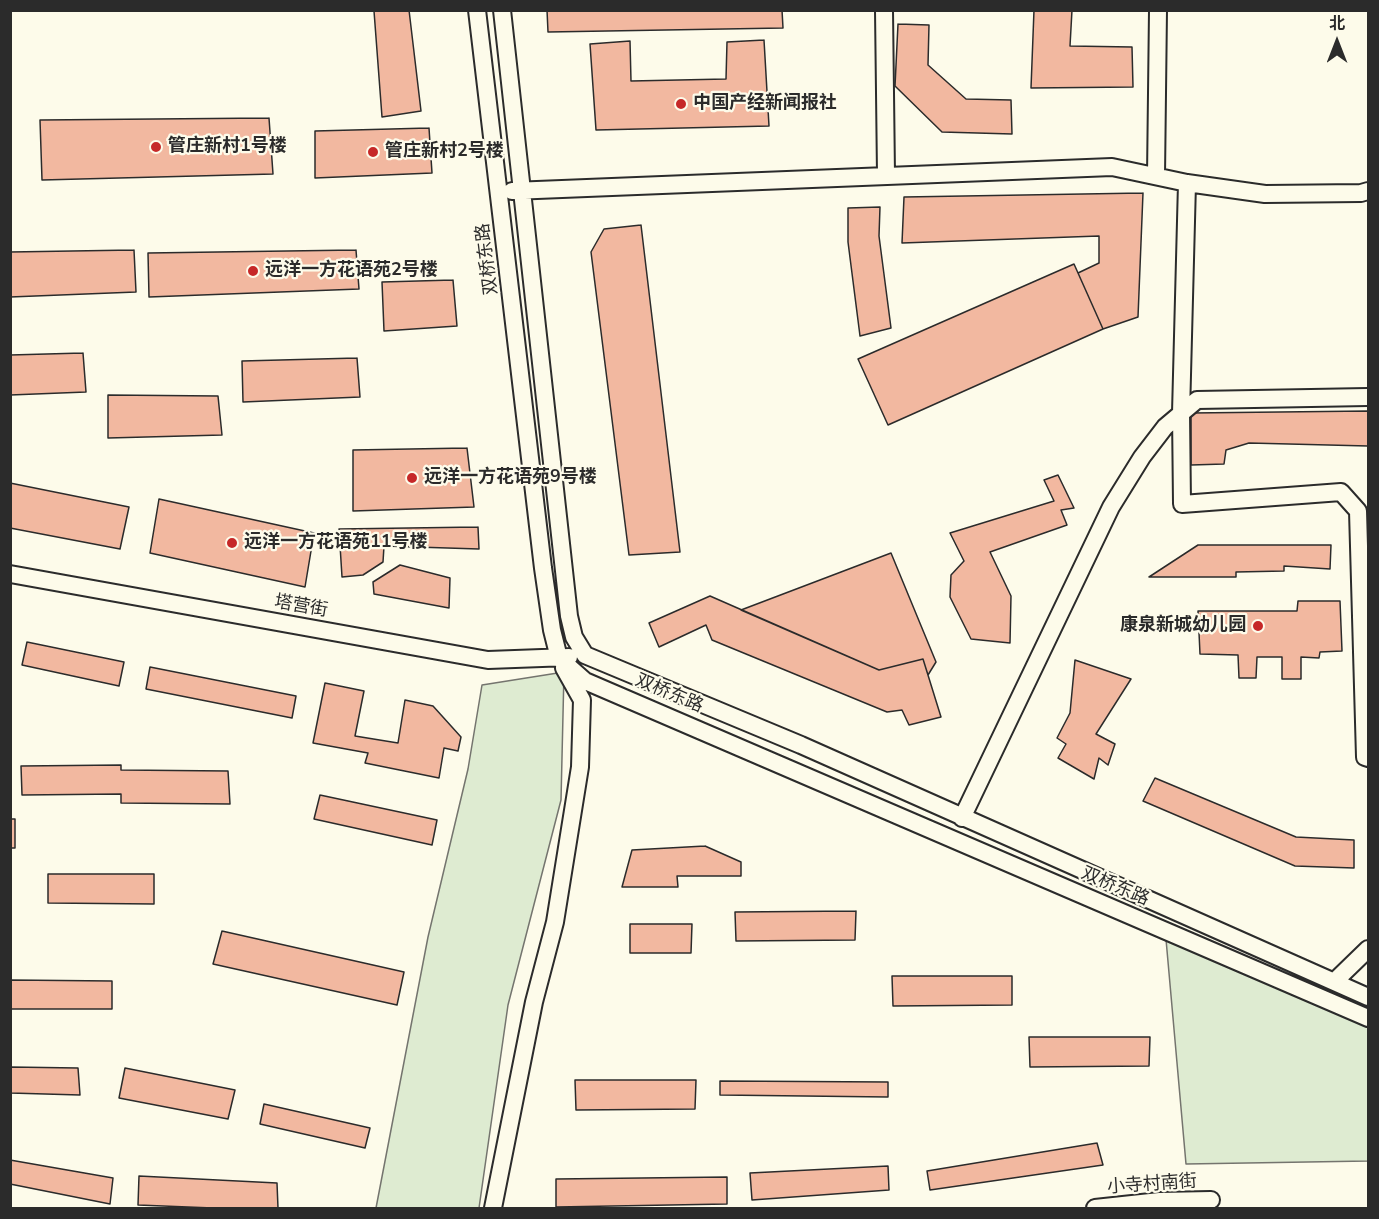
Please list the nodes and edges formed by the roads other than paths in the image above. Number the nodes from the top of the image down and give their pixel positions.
1 (477, 10) edge
2 (502, 10) edge
3 (884, 10) edge
4 (1158, 10) edge
5 (886, 175) junction
6 (1156, 176) junction
7 (1187, 183) junction
8 (1368, 190) edge
9 (521, 191) junction
10 (499, 192) junction
11 (1368, 397) edge
12 (1181, 413) junction
13 (10, 574) edge
14 (585, 655) junction
15 (559, 658) junction
16 (1368, 758) edge
17 (962, 818) junction
18 (1368, 949) edge
19 (1335, 981) junction
20 (1368, 997) edge
21 (1368, 1018) edge
22 (1211, 1200) dead end
23 (493, 1209) edge
24 (1095, 1209) edge

1 - 10 street, 双桥东路
2 - 9 street
3 - 5 street
4 - 6 street
5 - 6 street
5 - 9 street
6 - 7 street
7 - 8 street
7 - 12 street
9 - 10 street
9 - 14 street
10 - 15 street, 双桥东路
11 - 12 street
12 - 16 street
12 - 17 street
13 - 15 street, 塔营街
14 - 15 street, 塔营街
14 - 17 street, 双桥东路
15 - 21 street, 双桥东路
15 - 23 street
17 - 19 street, 双桥东路
18 - 19 street
19 - 20 street, 双桥东路
22 - 24 street, 小寺村南街

